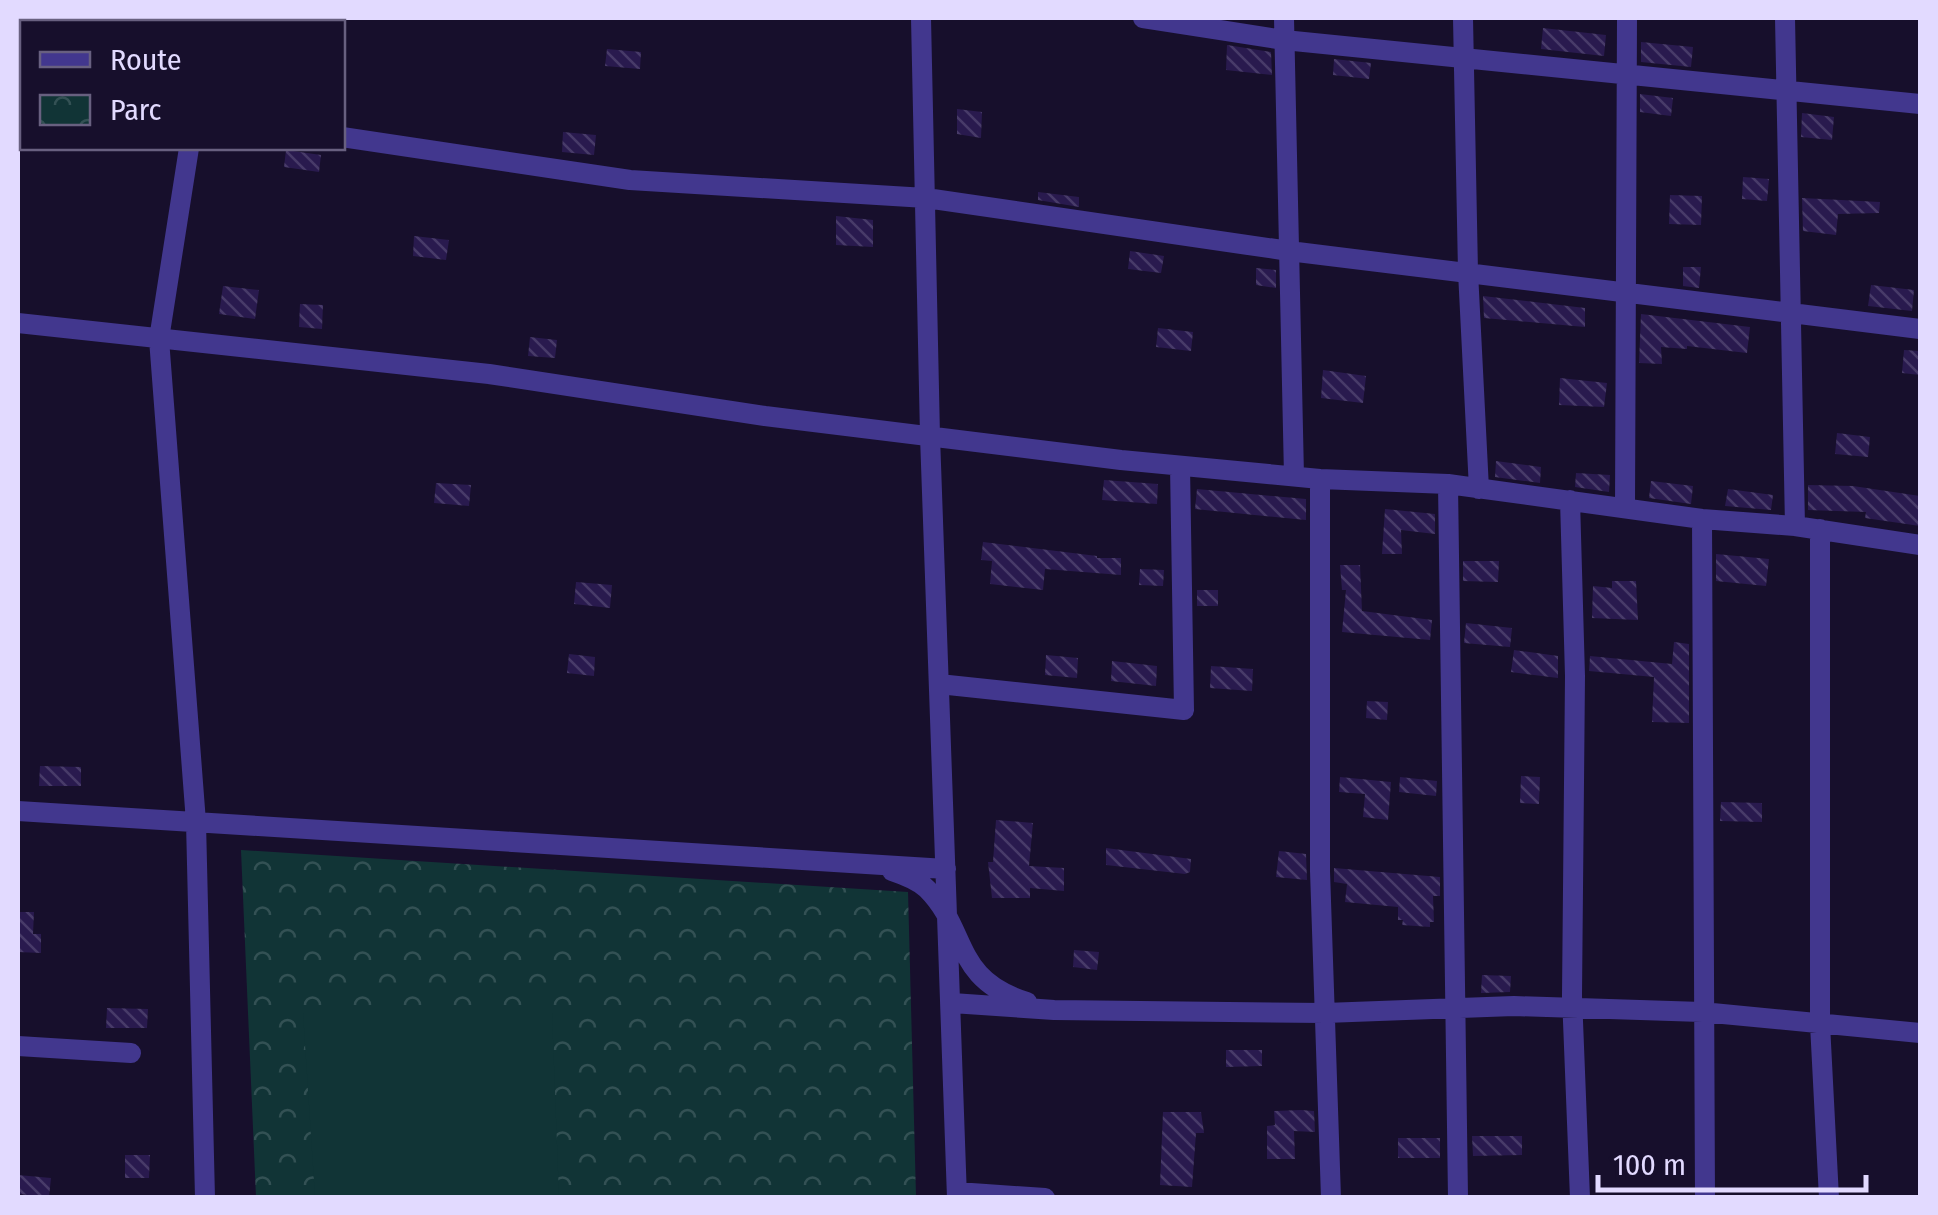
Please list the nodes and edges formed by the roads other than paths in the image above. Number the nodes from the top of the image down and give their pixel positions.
1 (921, 18) edge
2 (1143, 18) edge
3 (1284, 18) edge
4 (1464, 18) edge
5 (1627, 18) edge
6 (1785, 18) edge
7 (1284, 40) junction
8 (1464, 56) junction
9 (1626, 73) junction
10 (1786, 89) junction
11 (1920, 104) edge
12 (345, 137) edge
13 (189, 150) edge
14 (926, 198) junction
15 (1289, 250) junction
16 (1468, 272) junction
17 (1626, 292) junction
18 (1791, 312) junction
19 (18, 324) edge
20 (1920, 330) edge
21 (158, 339) junction
22 (930, 436) junction
23 (1180, 466) junction
24 (1294, 476) junction
25 (1320, 478) junction
26 (1448, 484) junction
27 (1480, 489) junction
28 (1570, 500) junction
29 (1626, 508) junction
30 (1702, 519) junction
31 (1795, 526) junction
32 (1820, 530) junction
33 (1920, 545) edge
34 (939, 684) junction
35 (18, 811) edge
36 (196, 822) junction
37 (876, 865) junction
38 (946, 870) junction
39 (949, 925) junction
40 (952, 1003) junction
41 (1455, 1008) junction
42 (1572, 1008) junction
43 (1054, 1010) junction
44 (1702, 1012) junction
45 (1325, 1013) junction
46 (1820, 1024) junction
47 (1920, 1033) edge
48 (18, 1046) edge
49 (132, 1053) dead end
50 (957, 1194) edge
51 (206, 1198) edge
52 (1045, 1198) edge
53 (1330, 1198) edge
54 (1458, 1198) edge
55 (1580, 1198) edge
56 (1705, 1198) edge
57 (1829, 1198) edge

1 - 14 street
2 - 7 street
3 - 7 street
4 - 8 street
5 - 9 street
6 - 10 street
7 - 8 street
7 - 15 street
8 - 9 street
8 - 16 street
9 - 10 street
9 - 17 street
10 - 11 street
10 - 18 street
12 - 14 street
13 - 21 street
14 - 15 street
14 - 22 street
15 - 16 street
15 - 24 street
16 - 17 street
16 - 27 street
17 - 18 street
17 - 29 street
18 - 20 street
18 - 31 street
19 - 21 street
21 - 22 street
21 - 36 street
22 - 23 street
22 - 34 street
23 - 24 street
23 - 34 street
24 - 25 street
25 - 26 street
25 - 45 street
26 - 27 street
26 - 41 street
27 - 28 street
28 - 29 street
28 - 42 street
29 - 30 street
30 - 31 street
30 - 44 street
31 - 32 street
32 - 33 street
32 - 46 street
34 - 38 street
35 - 36 street
36 - 37 street
36 - 51 street
37 - 38 street
37 - 39 street
38 - 39 street
39 - 40 street
39 - 43 street
40 - 43 street
40 - 50 street
41 - 42 street
41 - 45 street
41 - 54 street
42 - 44 street
42 - 55 street
43 - 45 street
44 - 46 street
44 - 56 street
45 - 53 street
46 - 47 street
46 - 57 street
48 - 49 street
50 - 52 street

